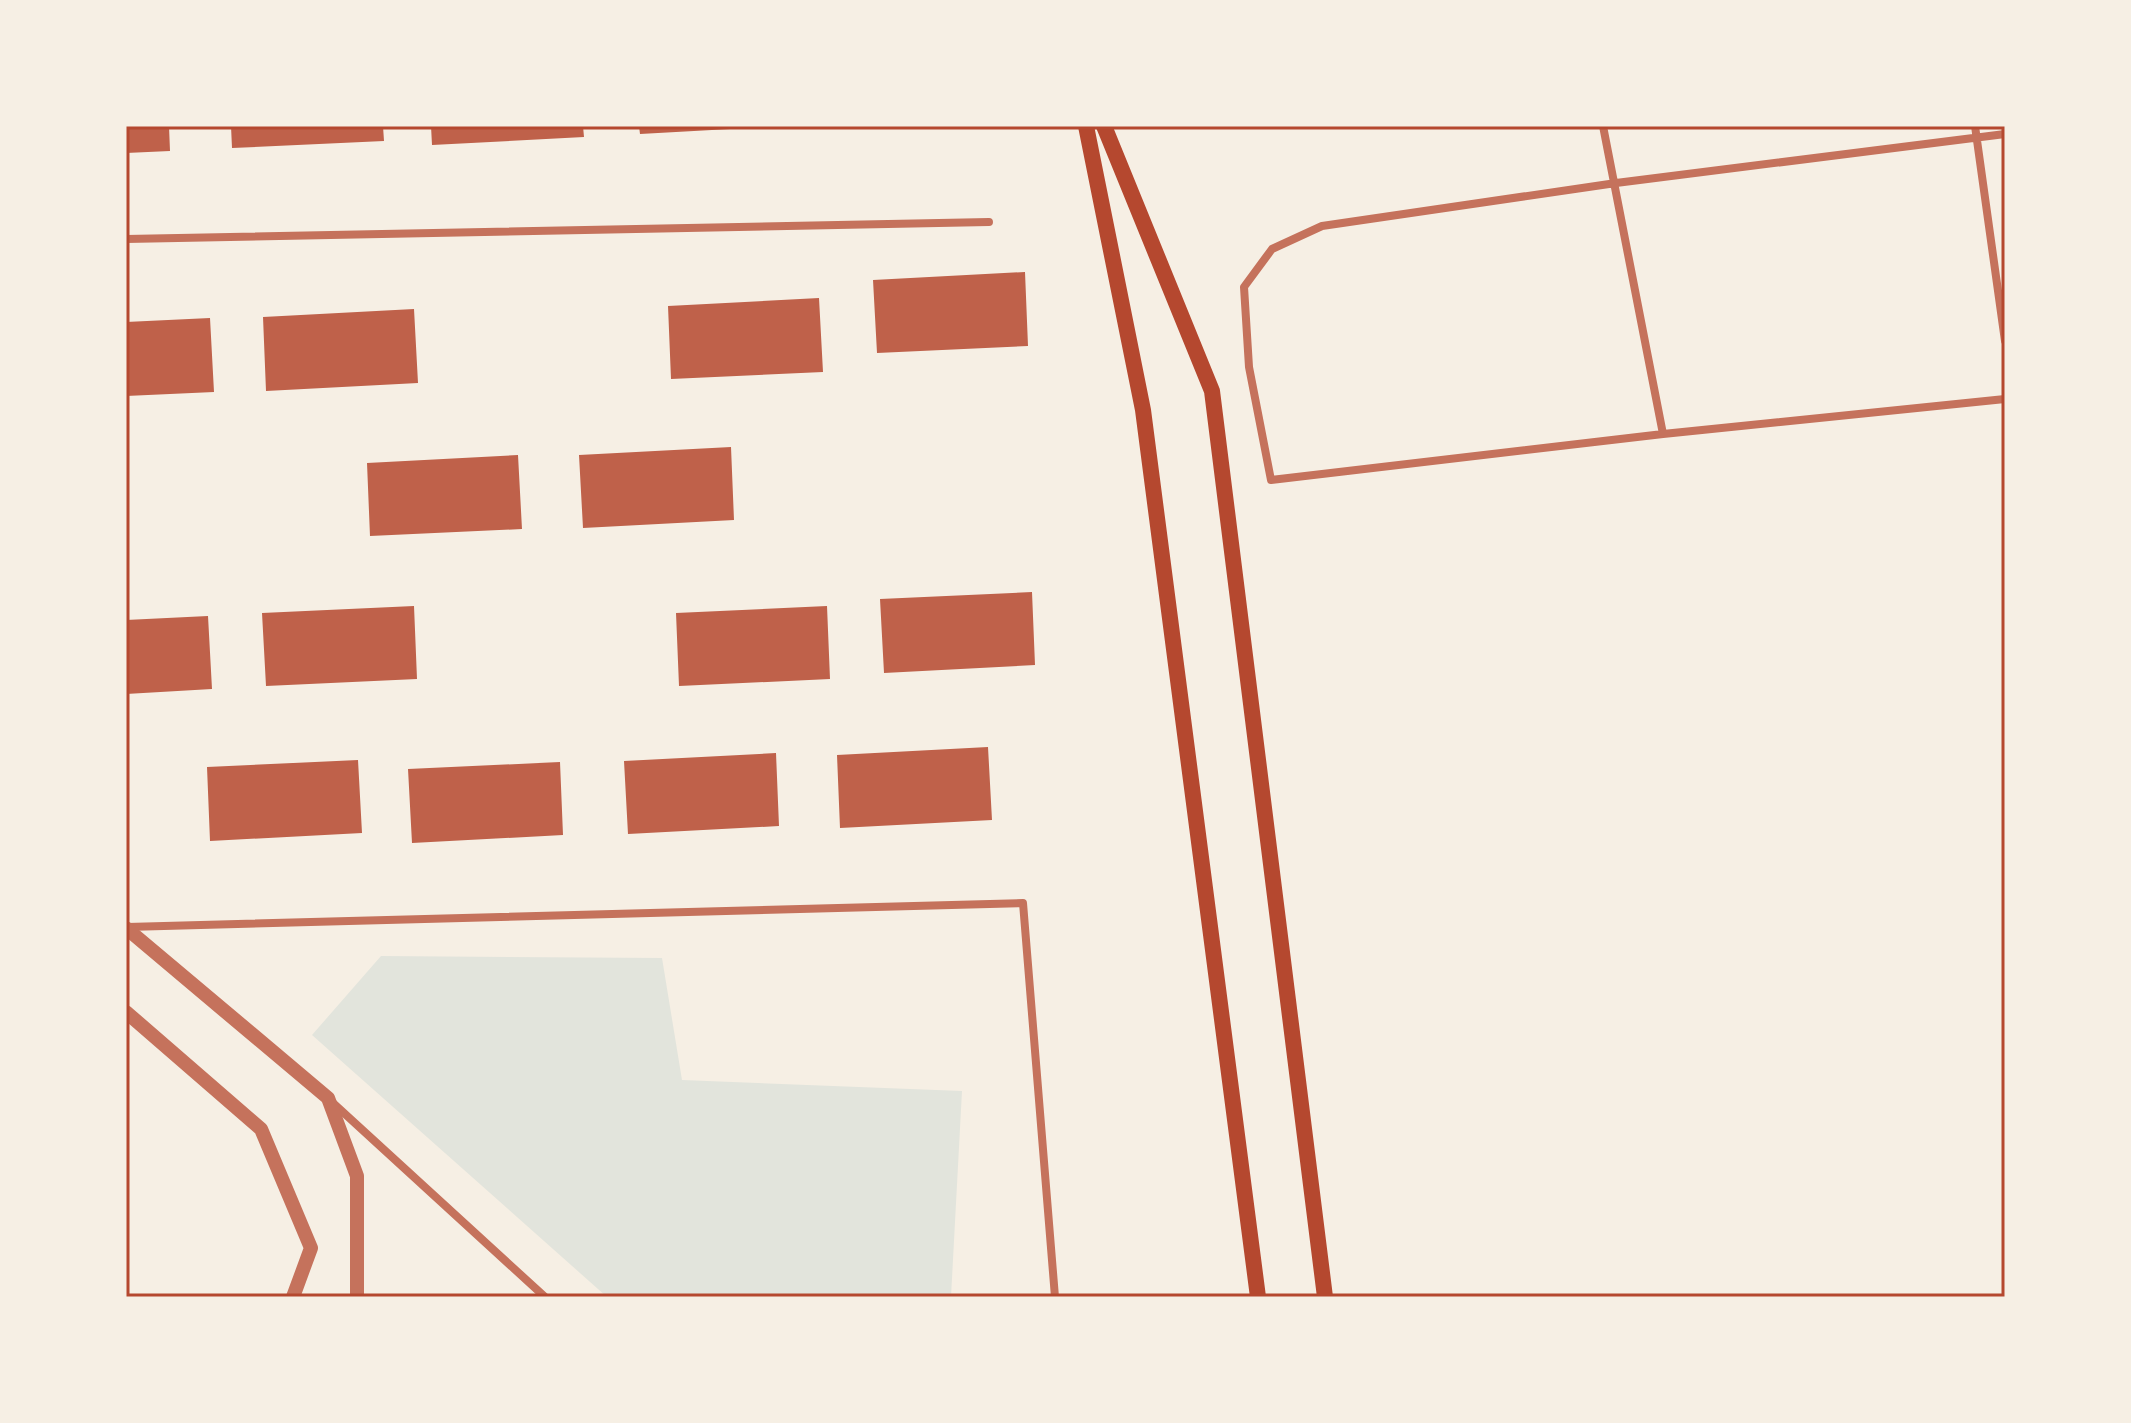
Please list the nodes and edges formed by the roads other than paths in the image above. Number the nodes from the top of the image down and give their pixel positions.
1 (1086, 126) edge
2 (1104, 126) edge
3 (1603, 126) edge
4 (1975, 126) edge
5 (2005, 134) edge
6 (1976, 137) junction
7 (1616, 183) junction
8 (989, 222) dead end
9 (126, 239) edge
10 (2005, 341) edge
11 (2005, 399) edge
12 (1663, 434) junction
13 (126, 928) edge
14 (126, 1012) edge
15 (328, 1098) junction
16 (293, 1297) edge
17 (357, 1297) edge
18 (545, 1297) edge
19 (1055, 1297) edge
20 (1258, 1297) edge
21 (1325, 1297) edge

1 - 20 main road
2 - 21 main road
3 - 7 street
4 - 6 street
5 - 6 street
6 - 7 street
6 - 10 street
7 - 12 street
7 - 12 street
8 - 9 street
11 - 12 street
13 - 15 street
13 - 19 street
14 - 16 street
15 - 17 street
15 - 18 street

